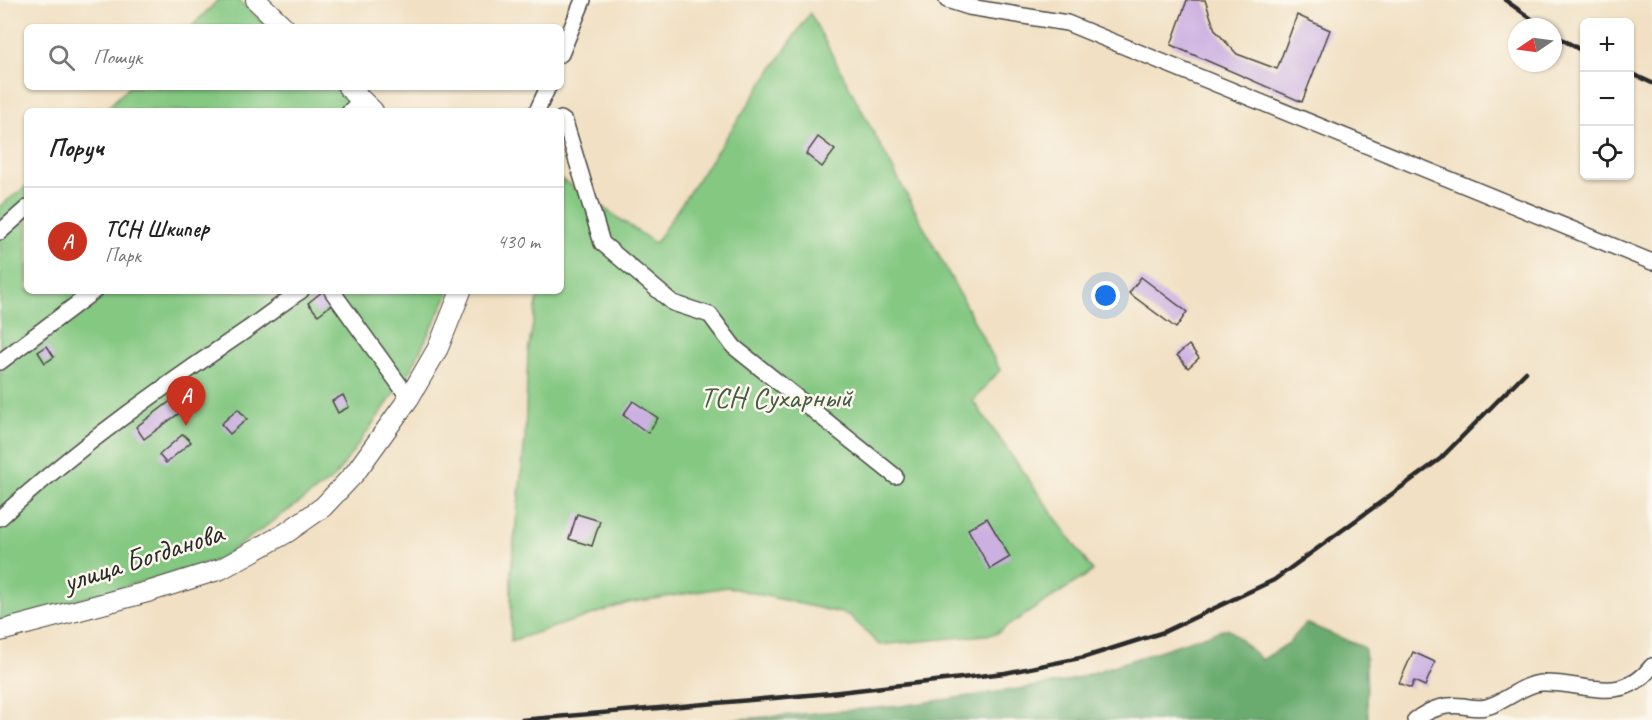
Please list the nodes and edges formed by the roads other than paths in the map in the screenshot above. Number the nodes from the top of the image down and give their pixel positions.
1 (256, 0) edge
2 (583, 0) edge
3 (947, 0) edge
4 (281, 24) edge
5 (564, 47) edge
6 (547, 90) edge
7 (543, 108) edge
8 (564, 121) edge
9 (24, 211) edge
10 (0, 232) edge
11 (1652, 262) edge
12 (90, 294) edge
13 (297, 294) edge
14 (334, 294) edge
15 (460, 294) edge
16 (0, 362) edge
17 (410, 398) junction
18 (895, 476) dead end
19 (0, 518) edge
20 (0, 631) edge
21 (1652, 666) edge
22 (1416, 720) edge

1 - 4 main road
2 - 5 lane
3 - 11 lane
6 - 7 lane
8 - 18 lane
9 - 10 lane
12 - 16 lane
13 - 19 lane
14 - 17 lane
15 - 17 main road, улица Богданова
17 - 20 main road, улица Богданова
21 - 22 lane

